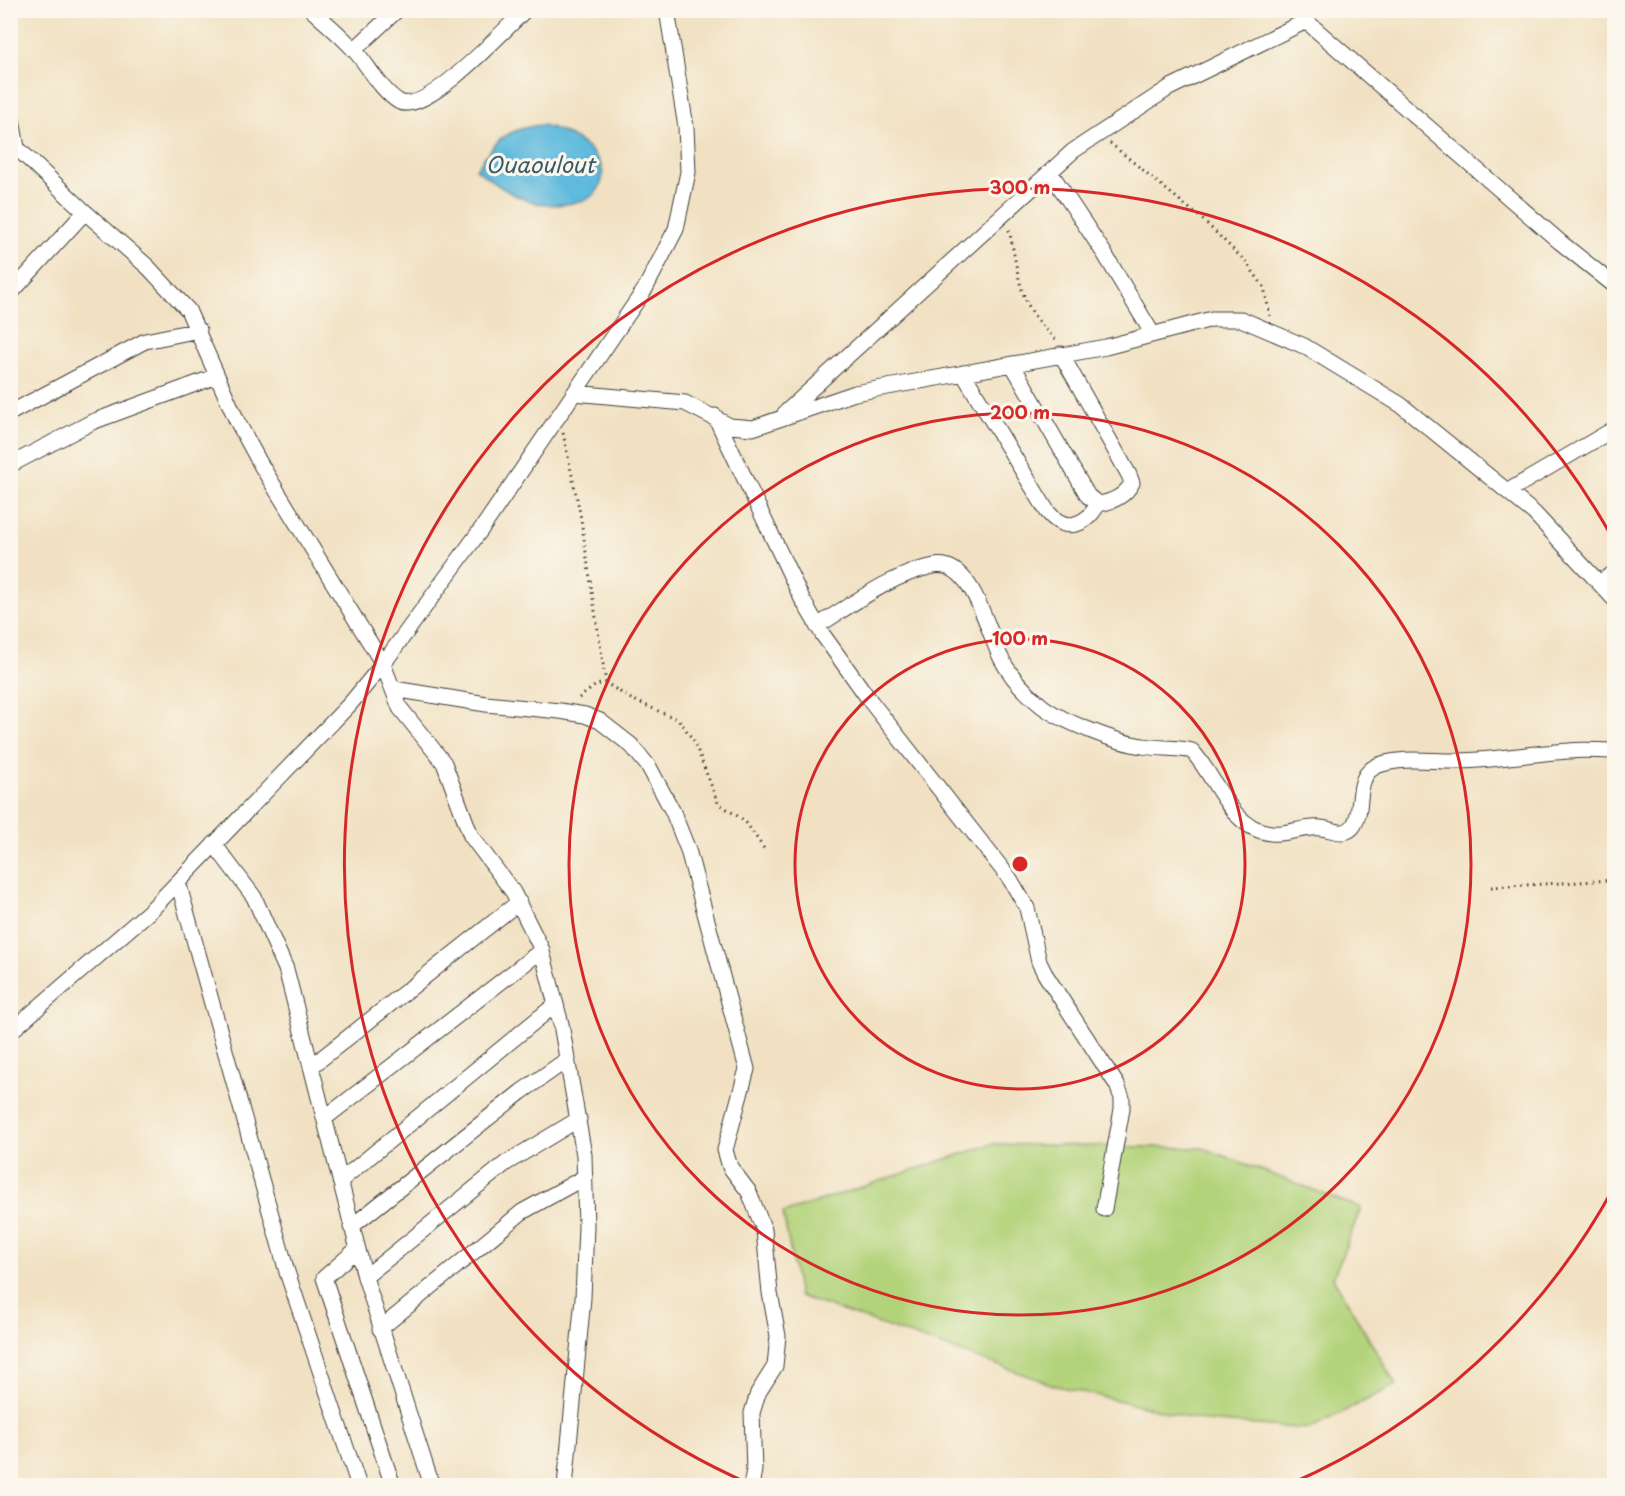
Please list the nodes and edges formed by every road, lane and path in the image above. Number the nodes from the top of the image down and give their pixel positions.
1 (312, 10) edge
2 (397, 10) edge
3 (525, 10) edge
4 (667, 10) edge
5 (354, 50) junction
6 (10, 108) edge
7 (1099, 134) junction
8 (1050, 172) junction
9 (85, 212) junction
10 (1005, 214) junction
11 (1614, 285) edge
12 (10, 294) edge
13 (199, 330) junction
14 (1272, 332) junction
15 (1152, 333) junction
16 (1067, 353) junction
17 (1012, 364) junction
18 (963, 373) junction
19 (217, 376) junction
20 (574, 393) junction
21 (10, 413) edge
22 (560, 414) junction
23 (715, 416) junction
24 (781, 417) junction
25 (1614, 429) edge
26 (10, 465) edge
27 (1508, 490) junction
28 (1098, 504) junction
29 (1614, 573) edge
30 (1599, 583) junction
31 (1614, 599) edge
32 (817, 626) junction
33 (382, 664) junction
34 (606, 683) junction
35 (394, 689) junction
36 (560, 711) junction
37 (1614, 751) edge
38 (214, 844) junction
39 (765, 850) dead end
40 (1614, 880) edge
41 (178, 882) junction
42 (1491, 887) dead end
43 (519, 902) junction
44 (542, 950) junction
45 (556, 1004) junction
46 (10, 1032) edge
47 (568, 1059) junction
48 (312, 1066) junction
49 (325, 1118) junction
50 (579, 1119) junction
51 (585, 1177) junction
52 (339, 1181) junction
53 (1104, 1209) dead end
54 (351, 1227) junction
55 (357, 1249) junction
56 (365, 1277) junction
57 (380, 1329) junction
58 (359, 1485) edge
59 (393, 1485) edge
60 (432, 1485) edge
61 (565, 1485) edge
62 (609, 1485) edge
63 (751, 1485) edge

1 - 5 street
2 - 5 street
3 - 5 street
4 - 20 street
6 - 9 street
7 - 8 street
7 - 11 street
7 - 14 path
8 - 10 street
8 - 15 street
9 - 12 street
9 - 13 street
10 - 16 path
10 - 24 street
13 - 19 street
13 - 21 street
14 - 15 street
14 - 27 street
15 - 16 street
16 - 17 street
16 - 28 street
17 - 18 street
17 - 28 street
18 - 24 street
18 - 28 street
19 - 26 street
19 - 33 street
20 - 22 street
20 - 23 street
22 - 33 street
22 - 34 path
23 - 24 street
23 - 32 street
25 - 27 street
27 - 30 street
29 - 30 street
30 - 31 street
32 - 37 street
32 - 53 street
33 - 35 street
33 - 38 street
34 - 36 path
34 - 39 path
35 - 36 street
35 - 43 street
36 - 63 street
38 - 41 street
38 - 48 street
40 - 42 path
41 - 46 street
41 - 58 street
43 - 44 street
43 - 48 street
44 - 45 street
44 - 49 street
45 - 47 street
45 - 52 street
47 - 50 street
47 - 54 street
48 - 49 street
49 - 52 street
50 - 51 street
50 - 56 street
51 - 57 street
51 - 61 street
52 - 54 street
54 - 55 street
55 - 56 street
55 - 59 street
56 - 57 street
57 - 60 street
61 - 62 path

